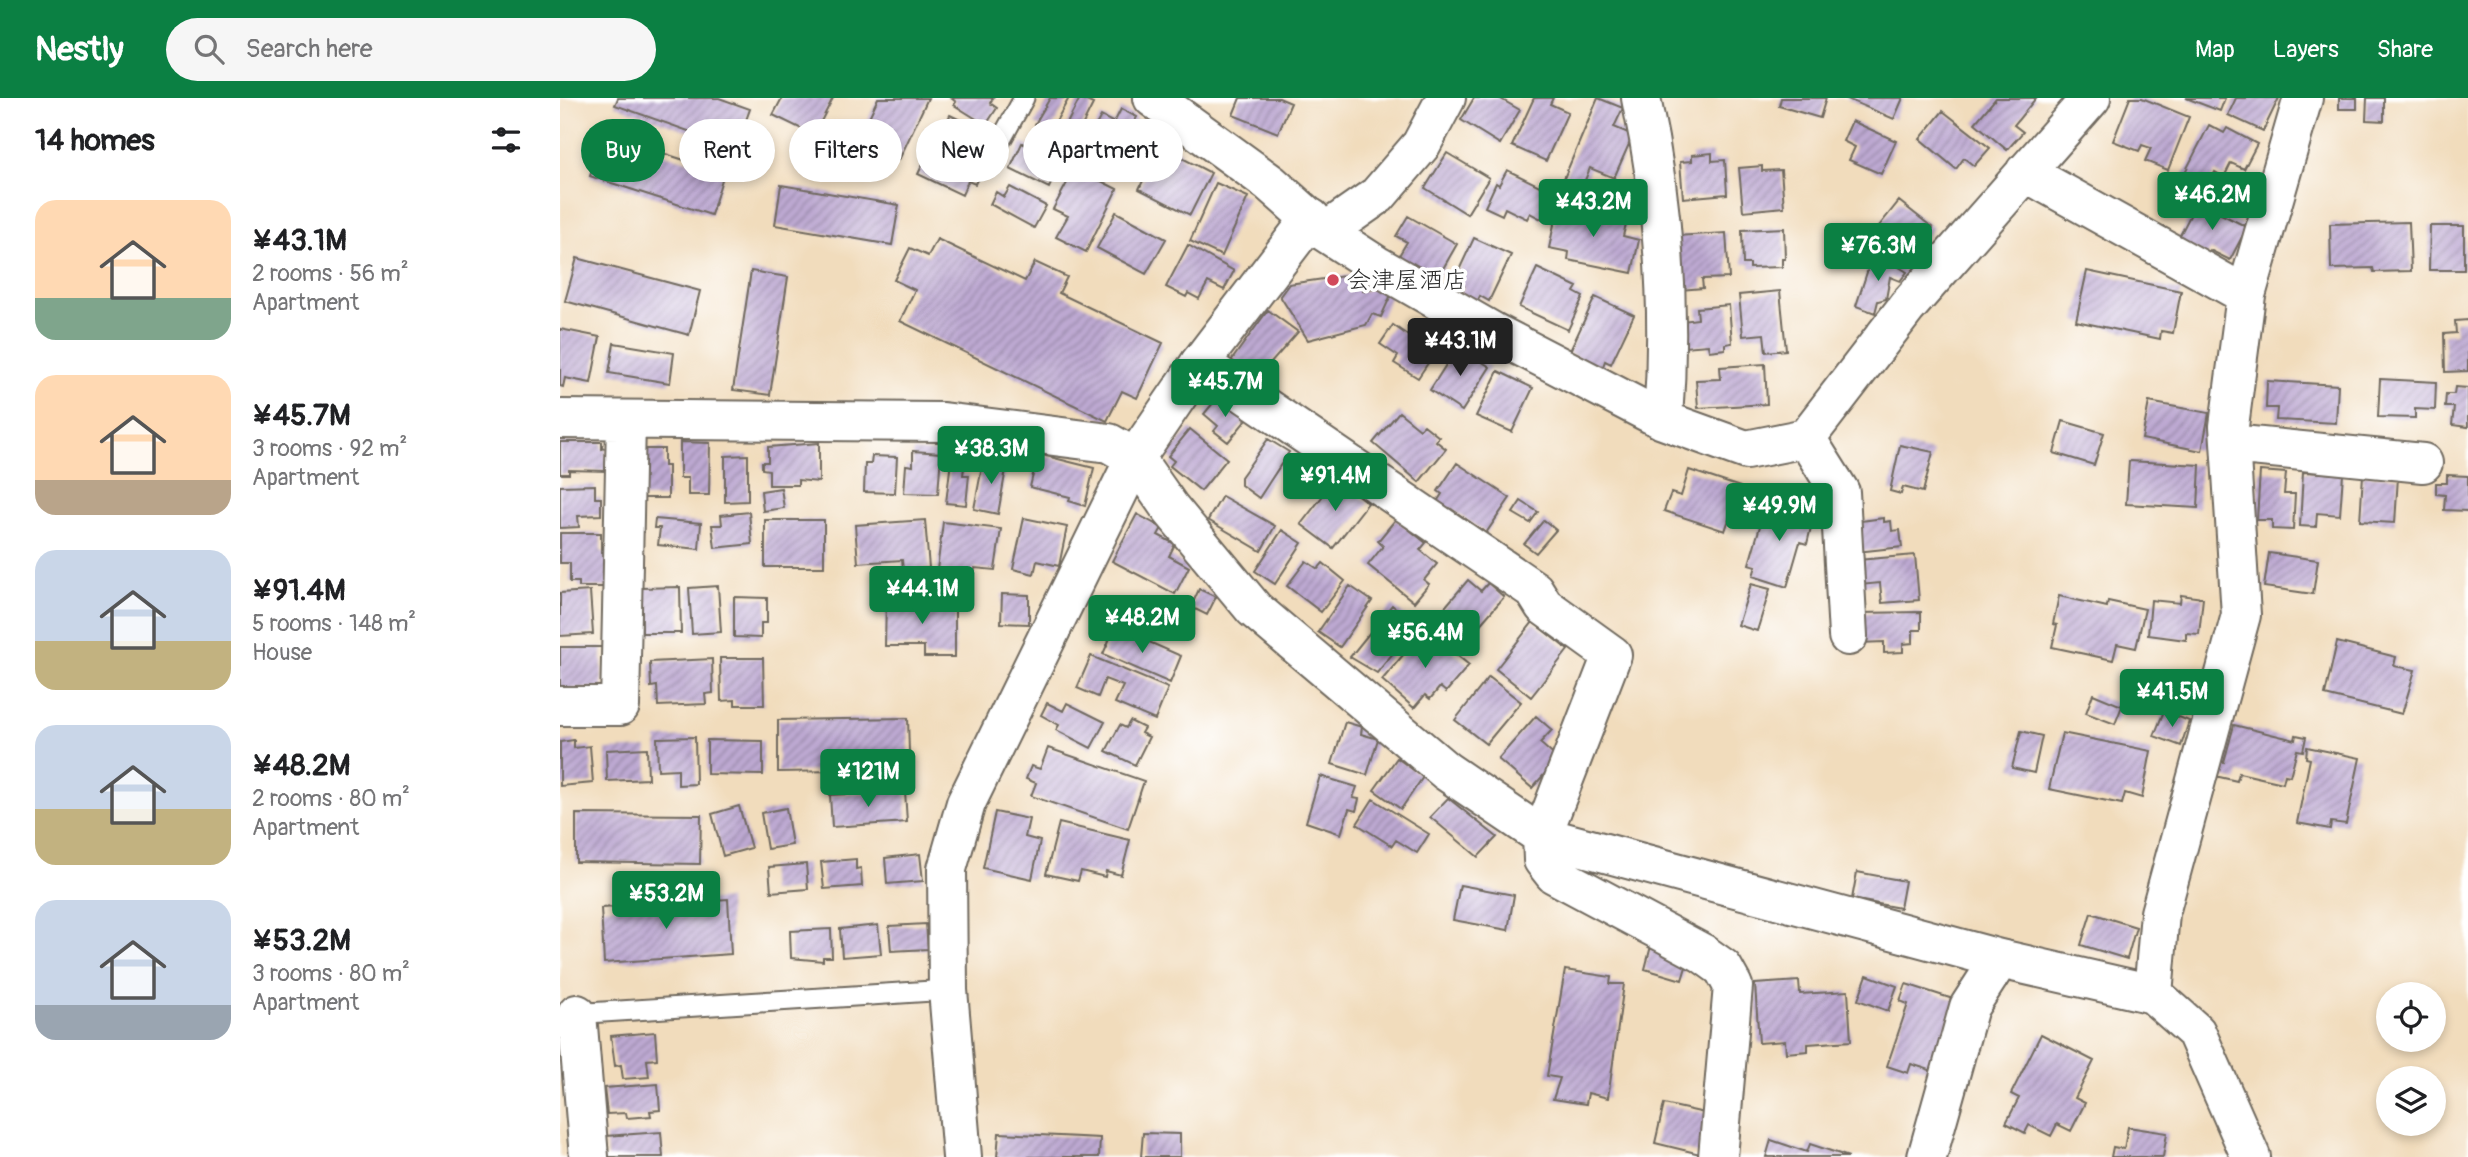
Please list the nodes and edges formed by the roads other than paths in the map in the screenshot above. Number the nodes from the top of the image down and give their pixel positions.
1 (1024, 98) edge
2 (1153, 98) edge
3 (1446, 98) edge
4 (1641, 98) edge
5 (2091, 98) edge
6 (2303, 98) edge
7 (1009, 125) edge
8 (2025, 172) junction
9 (1318, 225) junction
10 (2246, 295) junction
11 (1200, 363) junction
12 (560, 419) edge
13 (1662, 420) junction
14 (626, 421) junction
15 (1806, 438) junction
16 (2231, 444) junction
17 (1135, 458) junction
18 (2423, 463) dead end
19 (1849, 636) dead end
20 (560, 706) edge
21 (1542, 835) junction
22 (2000, 959) junction
23 (948, 990) junction
24 (2153, 994) junction
25 (568, 1014) edge
26 (589, 1157) edge
27 (962, 1157) edge
28 (1718, 1157) edge
29 (1927, 1157) edge
30 (2251, 1157) edge

1 - 7 lane
2 - 9 street
3 - 9 street
4 - 13 street
5 - 8 street
6 - 10 street
8 - 10 street
8 - 15 street
9 - 11 street
9 - 13 street
10 - 16 street
11 - 17 street
11 - 21 street
12 - 14 street
13 - 15 street
14 - 17 street
14 - 20 street
15 - 19 street
16 - 18 street
16 - 24 street
17 - 21 street
17 - 23 street
21 - 22 street
21 - 28 street
22 - 24 street
22 - 29 street
23 - 25 lane
23 - 27 street
24 - 30 street
25 - 26 street

